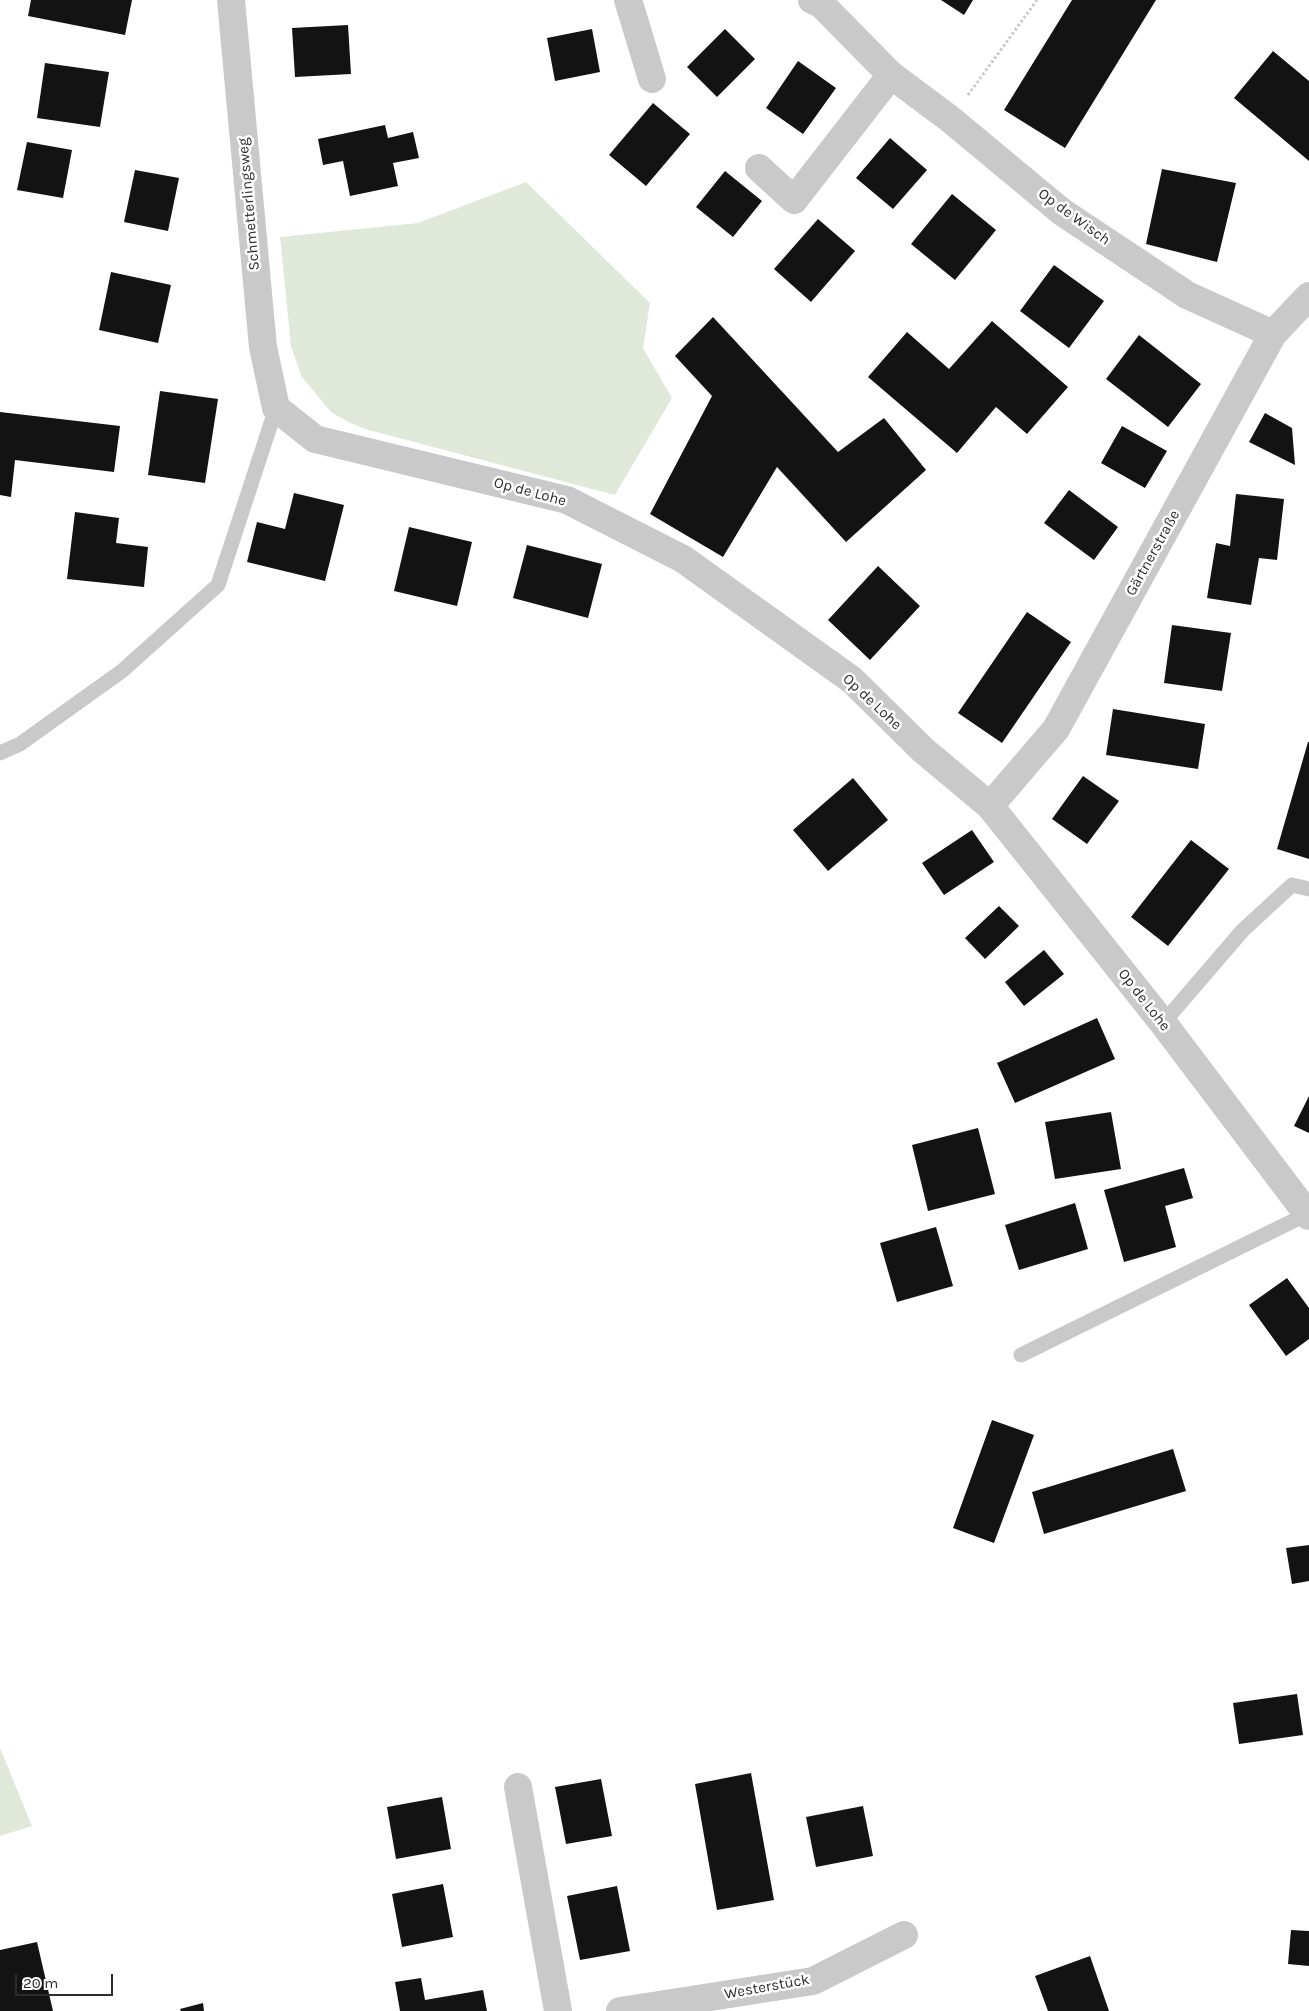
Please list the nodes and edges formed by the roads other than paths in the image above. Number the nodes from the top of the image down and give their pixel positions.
1 (230, 0) edge
2 (628, 0) edge
3 (819, 1) edge
4 (891, 74) junction
5 (652, 79) dead end
6 (759, 168) dead end
7 (1308, 298) edge
8 (1273, 334) junction
9 (276, 408) junction
10 (0, 753) edge
11 (990, 806) junction
12 (1309, 889) edge
13 (1163, 1023) junction
14 (1308, 1215) edge
15 (1021, 1355) dead end
16 (518, 1787) dead end
17 (904, 1935) dead end
18 (558, 2011) edge
19 (620, 2011) edge

1 - 9 street, Schmetterlingsweg
2 - 5 street
3 - 4 street, Op de Wisch
4 - 6 street
4 - 8 street, Op de Wisch
7 - 8 street, Gärtnerstraße
8 - 11 street, Gärtnerstraße
9 - 10 lane
9 - 11 street, Op de Lohe
11 - 13 street, Op de Lohe
12 - 13 lane
13 - 14 street, Op de Lohe
14 - 15 lane
16 - 18 street
17 - 19 street, Westerstück

